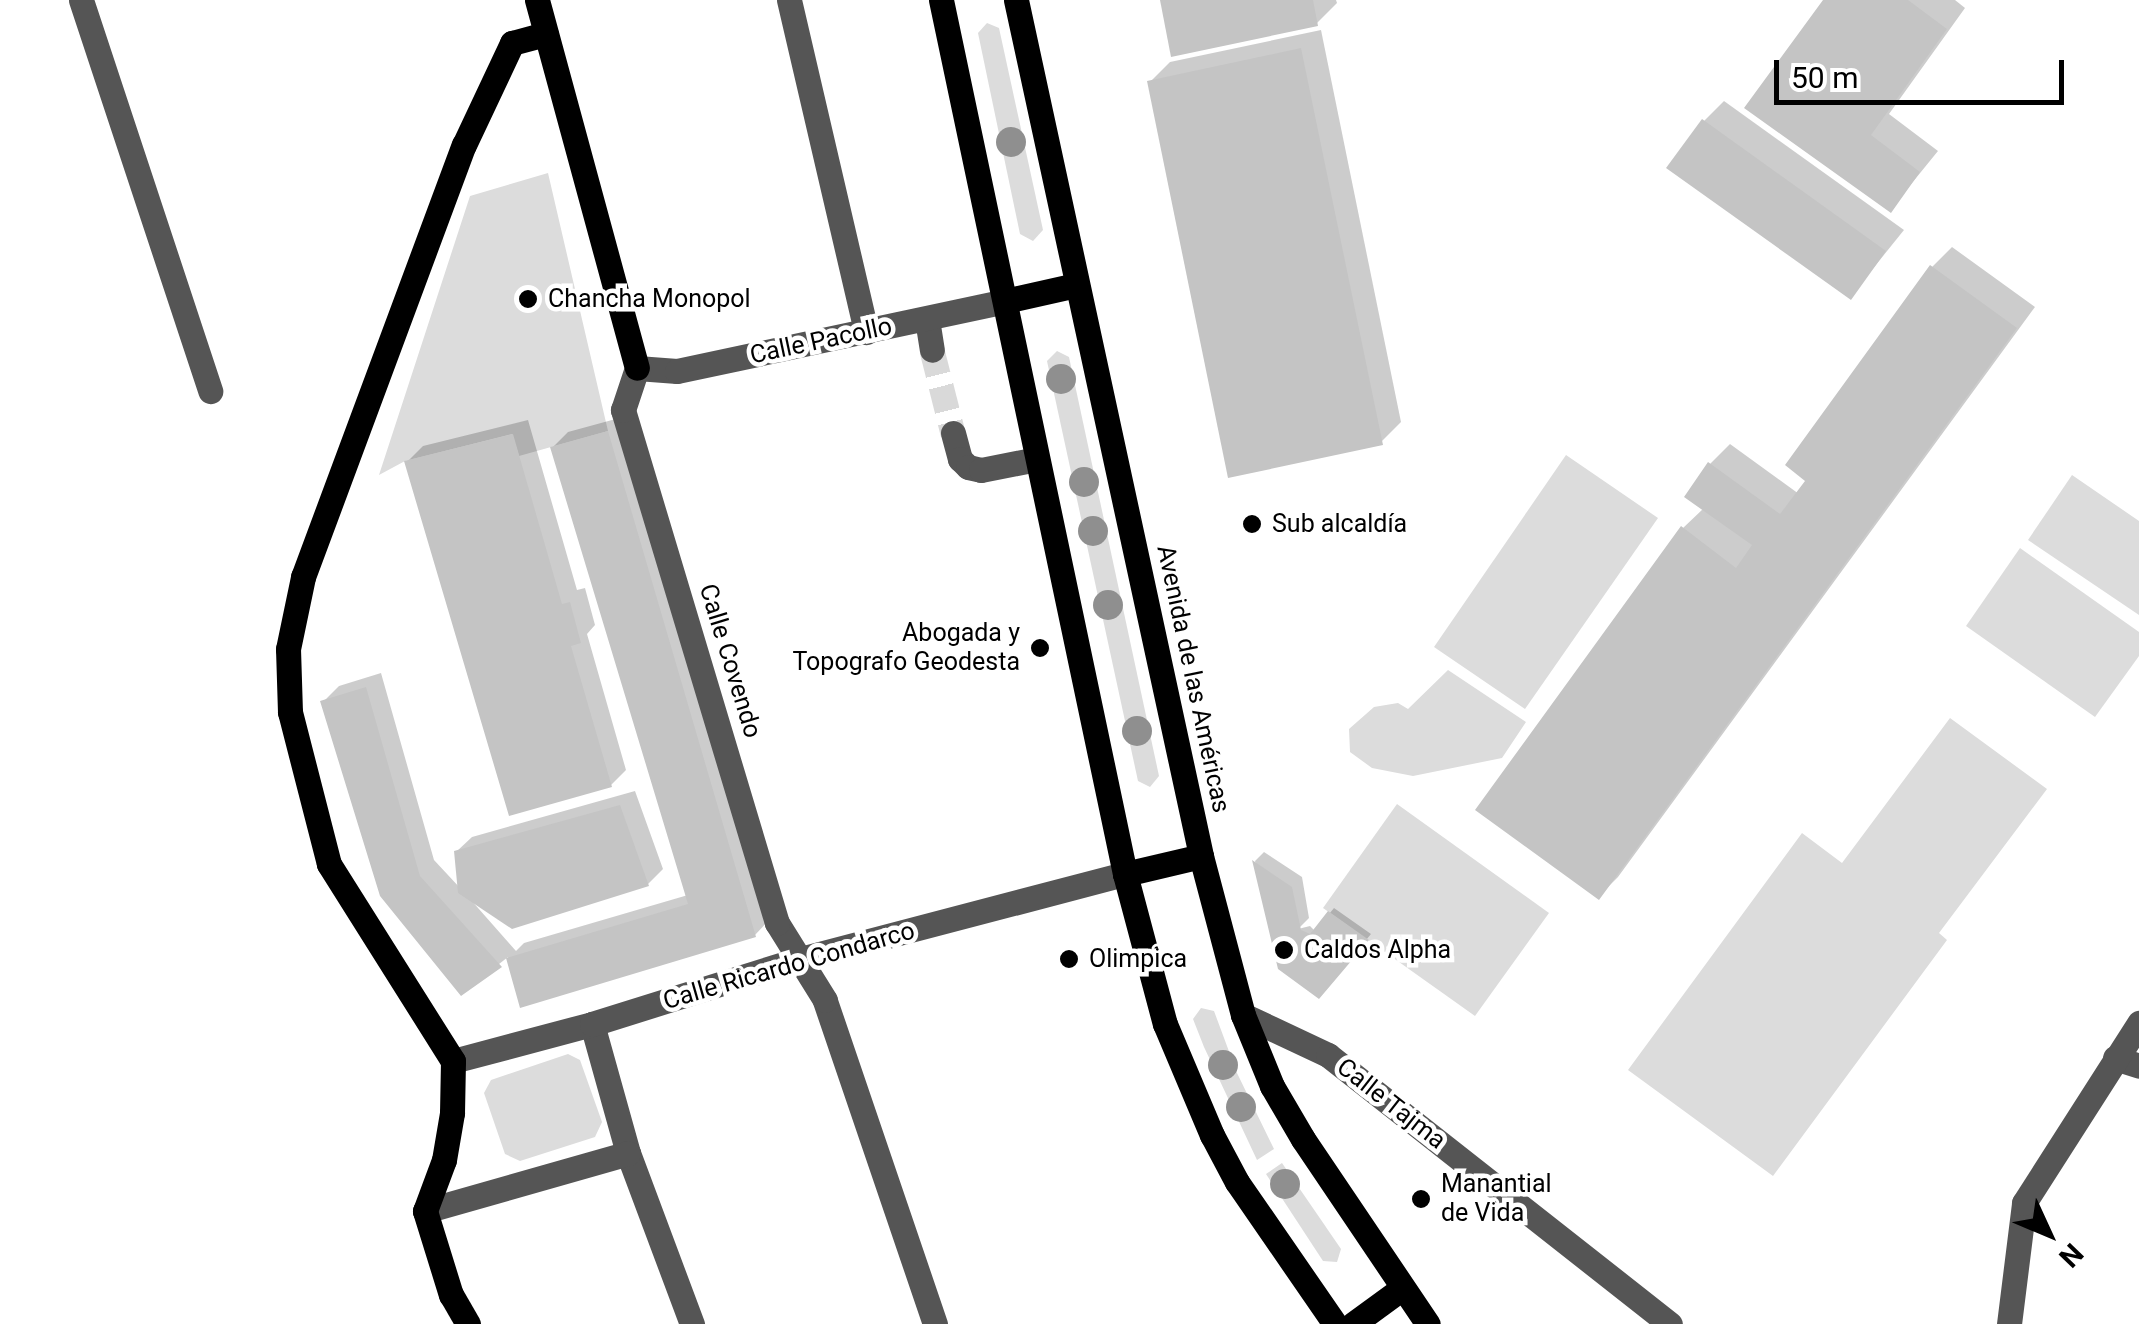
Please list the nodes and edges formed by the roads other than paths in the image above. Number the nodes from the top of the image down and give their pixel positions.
1 (81, 0) edge
2 (537, 0) edge
3 (789, 0) edge
4 (942, 0) edge
5 (1016, 0) edge
6 (546, 34) junction
7 (1076, 286) junction
8 (1004, 302) junction
9 (927, 319) junction
10 (866, 332) junction
11 (932, 350) tunnel mouth
12 (637, 368) junction
13 (210, 391) dead end
14 (953, 432) tunnel mouth
15 (1037, 459) junction
16 (1201, 856) junction
17 (1126, 874) junction
18 (800, 959) junction
19 (1243, 1014) junction
20 (2139, 1023) edge
21 (592, 1024) junction
22 (453, 1061) junction
23 (2127, 1062) edge
24 (628, 1153) junction
25 (425, 1211) junction
26 (1401, 1288) junction
27 (468, 1324) edge
28 (692, 1324) edge
29 (936, 1324) edge
30 (1336, 1324) edge
31 (1352, 1324) edge
32 (1428, 1324) edge
33 (1670, 1324) edge
34 (2009, 1324) edge

1 - 13 street
2 - 6 main road, Calle Covendo
3 - 10 street
4 - 8 main road
5 - 7 main road, Avenida de las Américas
6 - 12 main road, Calle Covendo
6 - 22 main road
7 - 8 main road
7 - 16 main road, Avenida de las Américas
8 - 9 street, Calle Pacollo
8 - 15 main road
9 - 10 street, Calle Pacollo
9 - 11 street
10 - 12 street, Calle Pacollo
12 - 18 street, Calle Covendo
14 - 15 street
15 - 17 main road
16 - 17 main road
16 - 19 main road, Avenida de las Américas
17 - 18 street, Calle Ricardo Condarco
17 - 30 main road
18 - 21 street, Calle Ricardo Condarco
18 - 29 street, Calle Covendo
19 - 26 main road, Avenida de las Américas
19 - 33 street, Calle Tajma
20 - 23 street
21 - 22 street, Calle Ricardo Condarco
21 - 24 street
22 - 25 main road
23 - 34 street
24 - 25 street
24 - 28 street
25 - 27 main road
26 - 31 main road
26 - 32 main road, Avenida de las Américas

